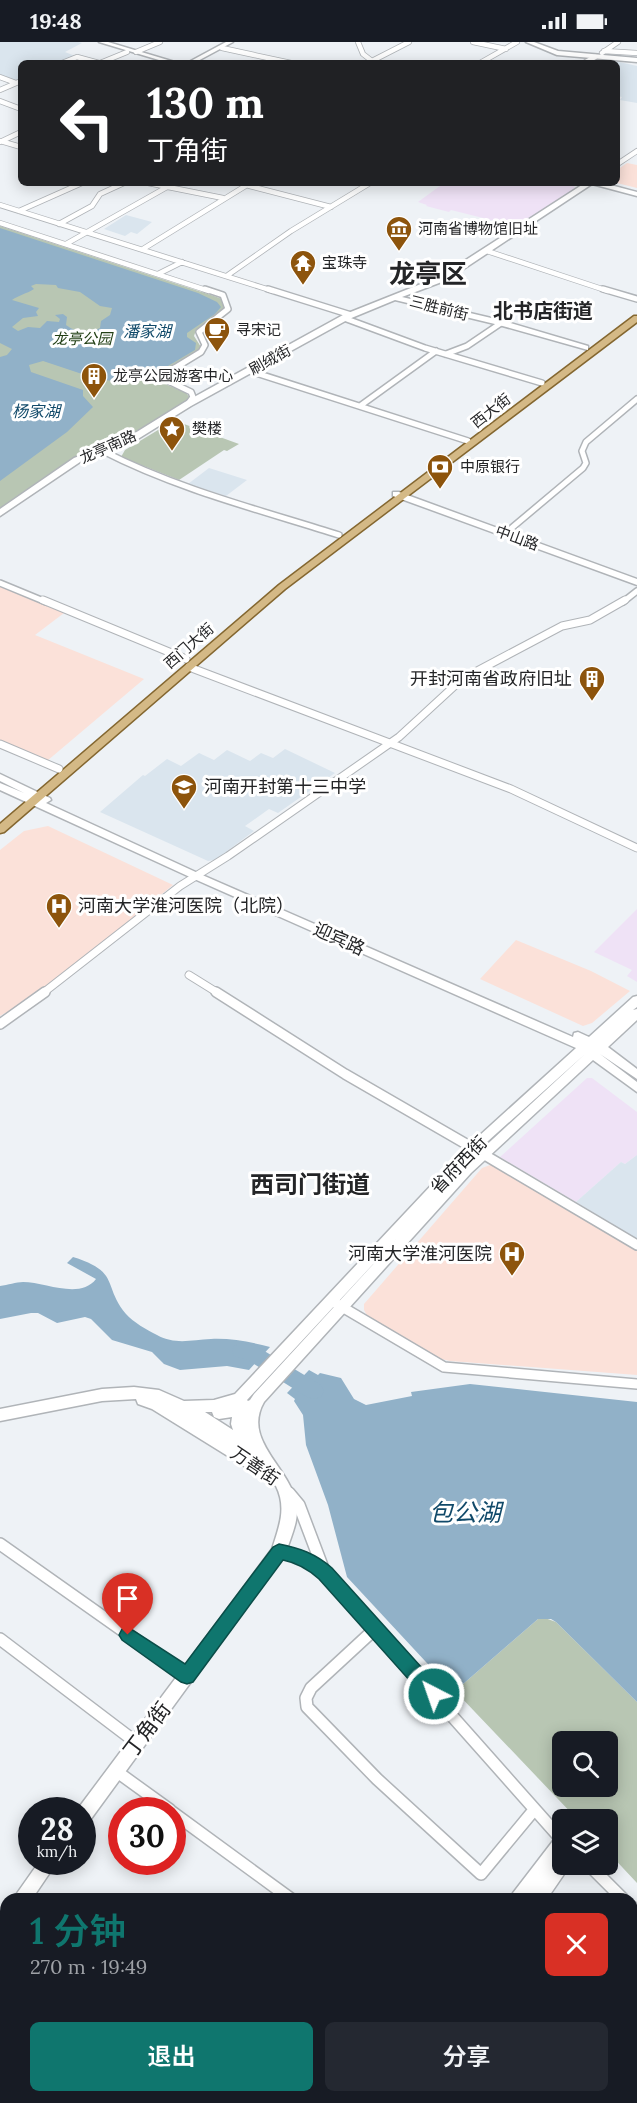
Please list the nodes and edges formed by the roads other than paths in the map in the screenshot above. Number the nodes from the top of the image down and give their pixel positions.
1 (94, 42) edge
2 (102, 42) edge
3 (160, 42) edge
4 (231, 42) edge
5 (358, 42) edge
6 (409, 42) edge
7 (473, 42) edge
8 (517, 42) edge
9 (529, 42) edge
10 (618, 42) edge
11 (222, 48) junction
12 (506, 49) junction
13 (604, 51) junction
14 (127, 52) junction
15 (136, 52) junction
16 (637, 53) edge
17 (596, 57) junction
18 (70, 60) edge
19 (88, 60) edge
20 (107, 60) edge
21 (155, 60) edge
22 (165, 60) edge
23 (197, 60) edge
24 (197, 60) edge
25 (277, 60) edge
26 (368, 60) edge
27 (374, 60) edge
28 (486, 60) edge
29 (590, 60) edge
30 (637, 60) edge
31 (0, 77) edge
32 (16, 83) edge
33 (0, 90) edge
34 (0, 101) edge
35 (18, 107) edge
36 (18, 133) edge
37 (1, 141) edge
38 (18, 146) edge
39 (637, 151) edge
40 (620, 162) edge
41 (75, 186) edge
42 (117, 186) edge
43 (161, 186) edge
44 (168, 186) edge
45 (245, 186) edge
46 (251, 186) edge
47 (365, 186) edge
48 (585, 186) edge
49 (608, 186) edge
50 (615, 186) edge
51 (637, 193) edge
52 (223, 198) junction
53 (0, 205) edge
54 (331, 207) junction
55 (19, 211) junction
56 (0, 223) edge
57 (59, 224) junction
58 (89, 233) junction
59 (66, 244) junction
60 (143, 249) junction
61 (487, 251) junction
62 (182, 262) junction
63 (158, 274) junction
64 (228, 275) junction
65 (396, 298) junction
66 (637, 299) edge
67 (637, 312) edge
68 (347, 317) junction
69 (637, 318) edge
70 (501, 323) junction
71 (589, 349) junction
72 (436, 351) junction
73 (446, 354) junction
74 (250, 371) junction
75 (542, 383) junction
76 (187, 389) junction
77 (215, 389) junction
78 (637, 399) edge
79 (188, 404) junction
80 (360, 406) junction
81 (468, 441) junction
82 (103, 451) junction
83 (401, 494) junction
84 (0, 513) edge
85 (508, 531) junction
86 (339, 535) junction
87 (637, 580) edge
88 (0, 583) edge
89 (637, 591) edge
90 (187, 663) junction
91 (391, 743) junction
92 (0, 744) edge
93 (59, 769) junction
94 (0, 777) edge
95 (0, 786) edge
96 (31, 798) junction
97 (0, 820) edge
98 (0, 830) edge
99 (637, 848) edge
100 (200, 874) junction
101 (189, 975) dead end
102 (637, 1000) edge
103 (637, 1013) edge
104 (0, 1024) edge
105 (592, 1048) junction
106 (637, 1075) edge
107 (637, 1088) edge
108 (478, 1151) junction
109 (637, 1245) edge
110 (337, 1304) junction
111 (637, 1384) edge
112 (253, 1398) junction
113 (164, 1402) junction
114 (240, 1410) junction
115 (195, 1413) junction
116 (0, 1415) edge
117 (245, 1443) junction
118 (263, 1463) junction
119 (284, 1487) junction
120 (0, 1544) edge
121 (279, 1552) junction
122 (326, 1574) junction
123 (376, 1628) junction
124 (0, 1639) edge
125 (187, 1676) junction
126 (137, 1743) junction
127 (116, 1771) junction
128 (152, 1797) edge
129 (96, 1798) edge
130 (534, 1810) junction
131 (186, 1822) edge
132 (552, 1831) edge
133 (552, 1855) edge
134 (39, 1875) edge
135 (555, 1875) edge
136 (599, 1875) edge
137 (26, 1893) edge
138 (283, 1893) edge
139 (524, 1893) edge
140 (541, 1893) edge
141 (617, 1893) edge

1 - 14 street
2 - 15 street
3 - 15 street
4 - 11 street
4 - 24 street
5 - 26 street
6 - 27 street
7 - 12 street
8 - 12 street
9 - 17 street
10 - 13 street
11 - 23 street
11 - 25 street
12 - 28 street
13 - 16 street
13 - 17 street
14 - 20 street
14 - 21 street
15 - 22 street
17 - 29 street
17 - 30 street
18 - 19 street
31 - 32 street
32 - 33 street
34 - 35 street
36 - 37 street
37 - 38 street
39 - 40 street
41 - 55 street
42 - 57 street
43 - 58 street
44 - 52 street
45 - 52 street
46 - 54 street
47 - 54 street
48 - 61 street, 刷绒街
49 - 51 street
50 - 51 street
52 - 60 street
53 - 55 street
54 - 64 street
55 - 57 street
56 - 59 street
57 - 58 street
58 - 59 street
58 - 60 street
59 - 63 street
60 - 62 street
61 - 65 street, 刷绒街
61 - 66 street
62 - 63 street
62 - 64 street
63 - 76 street
64 - 68 street
65 - 68 street, 刷绒街
65 - 70 street, 三胜前街
67 - 71 main road
68 - 72 street
68 - 74 street, 刷绒街
69 - 71 main road
70 - 71 street, 三胜前街
70 - 73 street
71 - 75 main road, 西大街
71 - 83 main road, 西大街
72 - 73 street
72 - 80 street
73 - 75 street
74 - 77 street, 刷绒街
74 - 80 street
75 - 81 main road, 西大街
76 - 77 street
76 - 79 street
77 - 79 street, 刷绒街
78 - 85 street
79 - 82 street, 龙亭南路
80 - 81 street
81 - 83 main road, 西大街
82 - 84 street, 龙亭南路
82 - 86 street
83 - 85 street, 中山路
83 - 86 main road, 西门大街
83 - 87 street, 中山路
83 - 90 main road, 西门大街
85 - 87 street, 中山路
86 - 90 main road, 西门大街
88 - 90 street
89 - 91 street
90 - 91 street
90 - 93 main road, 西门大街
90 - 96 main road, 西门大街
91 - 99 street
91 - 100 street
92 - 93 street
93 - 96 main road, 西门大街
94 - 96 street, 迎宾路
95 - 96 street, 迎宾路
96 - 97 main road, 西门大街
96 - 98 main road, 西门大街
96 - 100 street, 迎宾路
100 - 104 street
100 - 105 street, 迎宾路
101 - 108 street
102 - 105 street, 省府西街
103 - 105 street, 省府西街
105 - 106 street, 迎宾路
105 - 107 street, 迎宾路
105 - 108 street, 省府西街
108 - 109 street
108 - 110 street, 省府西街
110 - 111 street
110 - 112 street, 省府西街
112 - 113 street
112 - 114 street
112 - 118 street
113 - 115 street, 万善街
113 - 116 street, 万善街
113 - 118 street, 万善街
114 - 115 street
114 - 117 street
115 - 117 street, 万善街
117 - 118 street
118 - 119 street, 万善街
119 - 121 street, 丁角街
119 - 122 street
120 - 125 street
121 - 122 street
121 - 125 street, 丁角街
122 - 123 street
123 - 130 street
123 - 130 street
124 - 126 street
125 - 126 street, 丁角街
126 - 127 street, 丁角街
127 - 128 street
127 - 129 street, 丁角街
130 - 132 street
131 - 138 street
133 - 139 street
134 - 137 street
135 - 140 street
136 - 141 street

